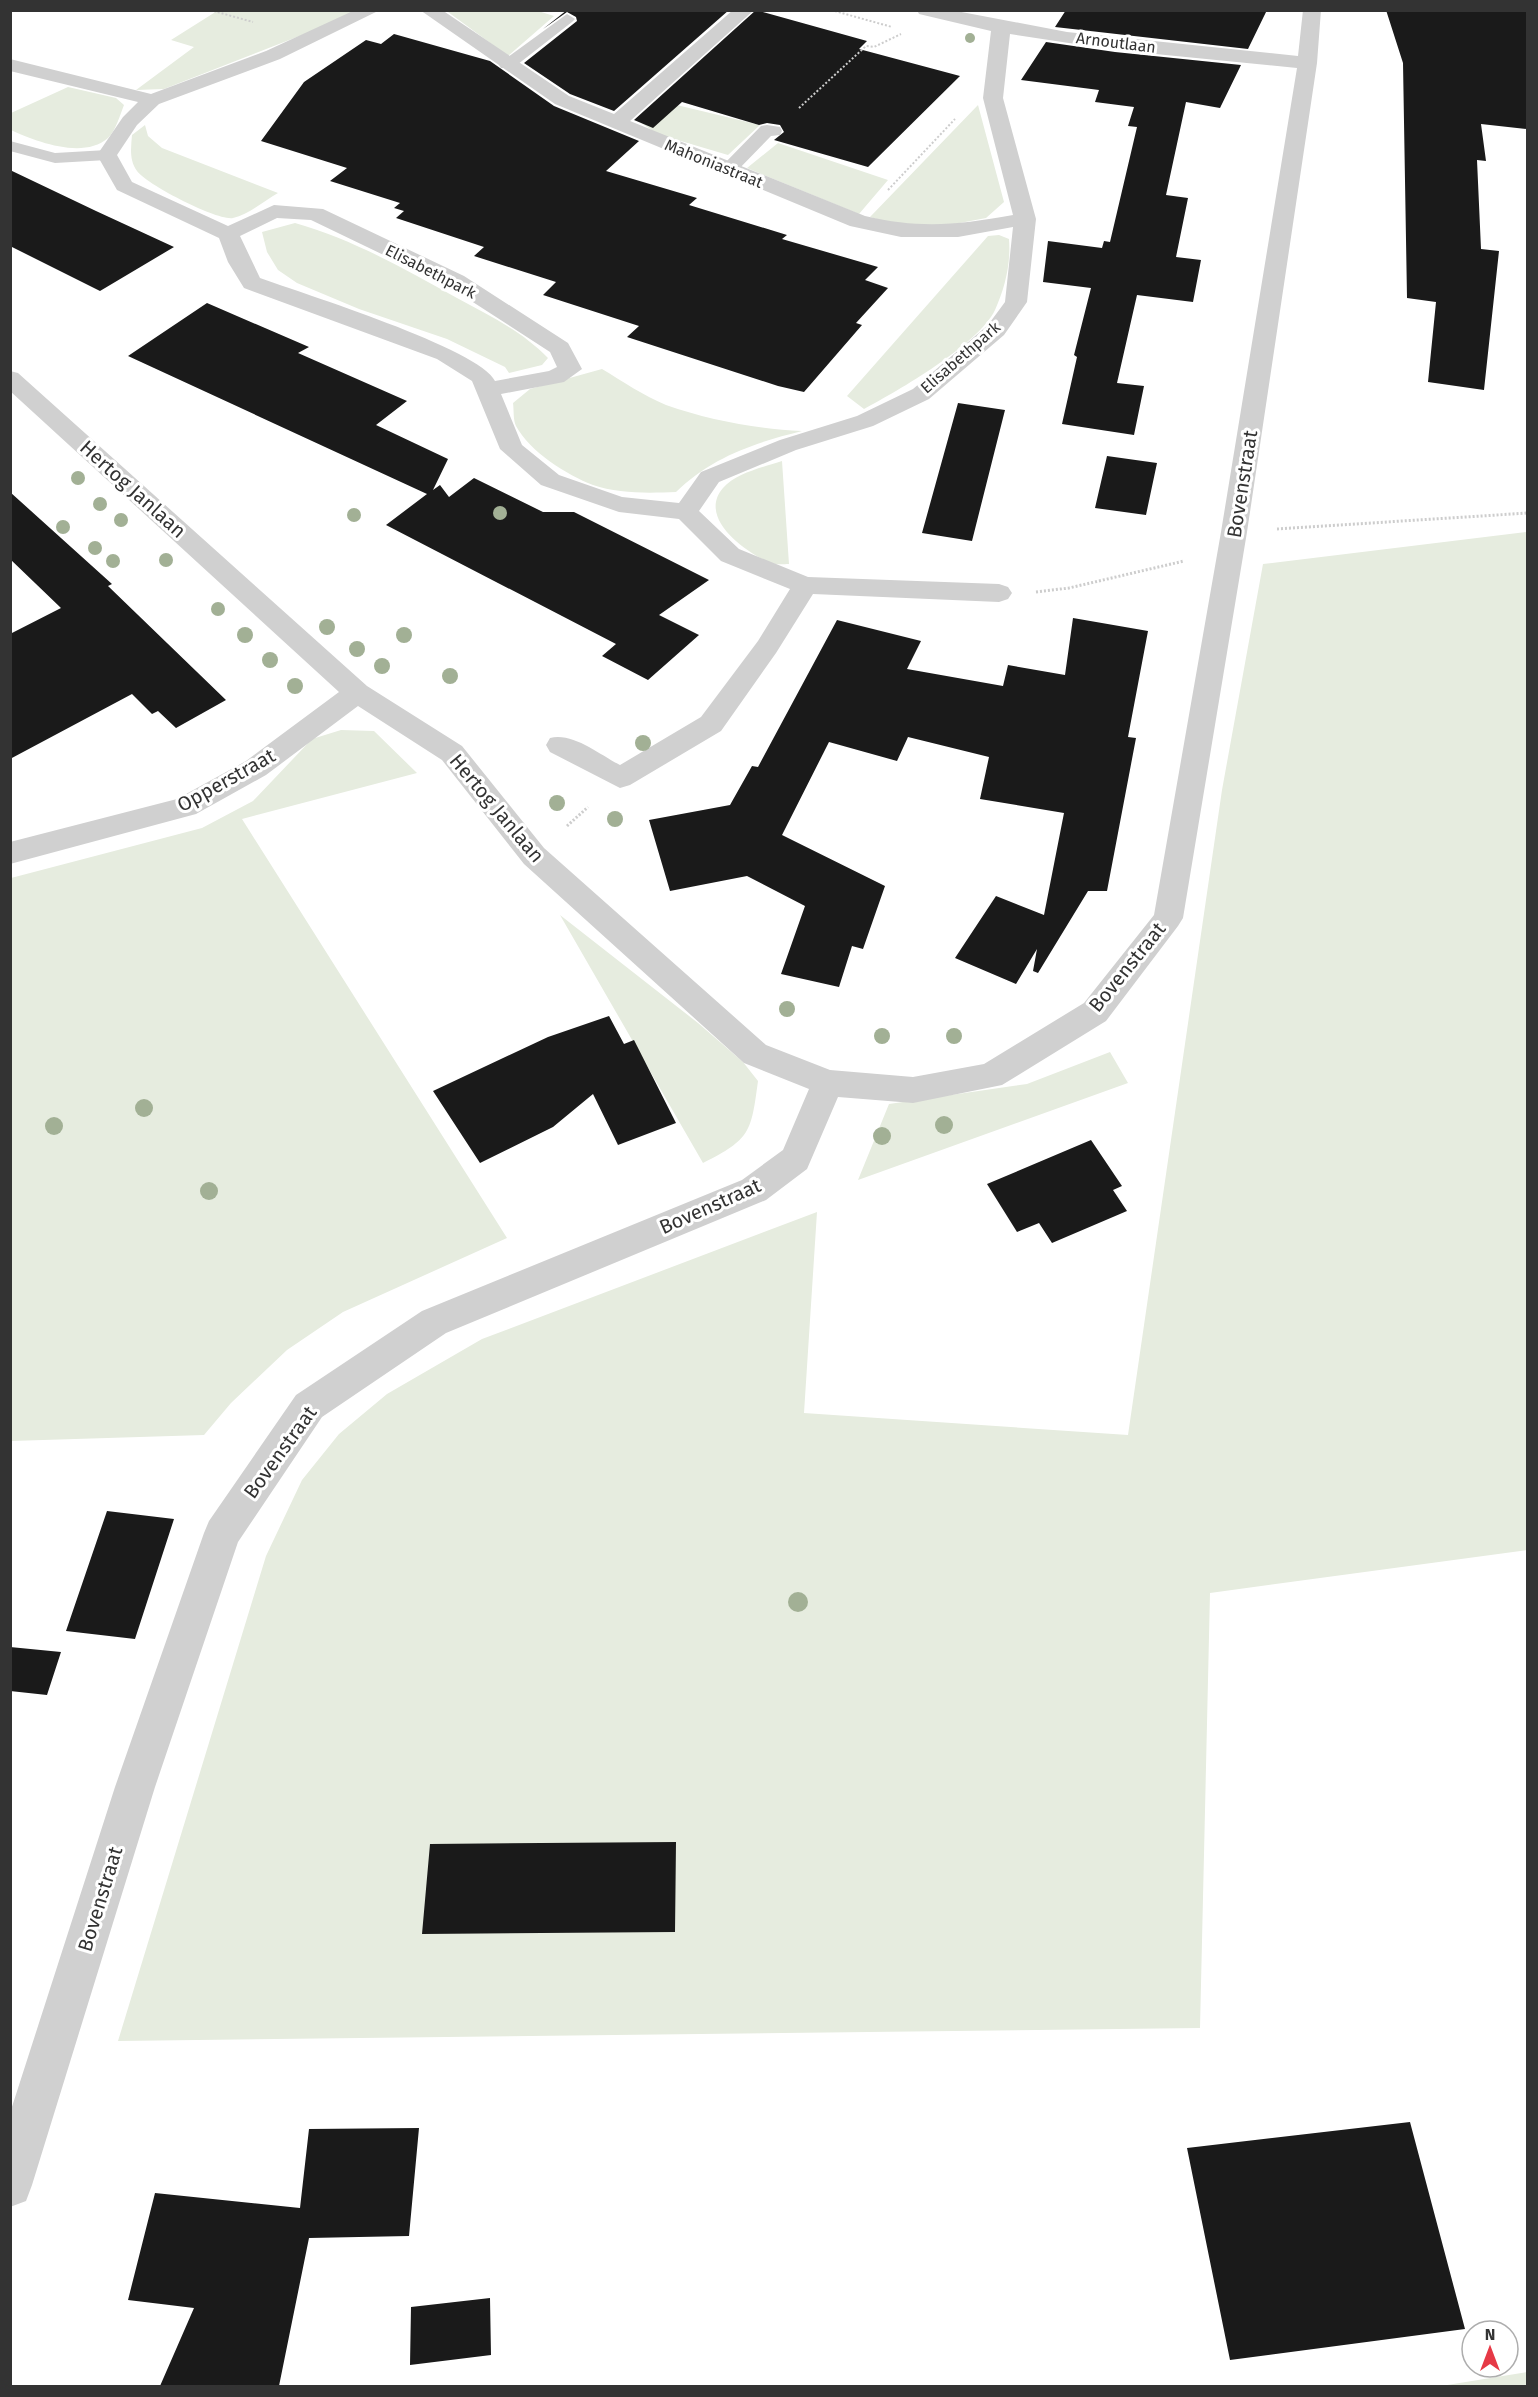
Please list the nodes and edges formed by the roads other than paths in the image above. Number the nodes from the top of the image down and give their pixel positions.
1 (371, 10) edge
2 (429, 10) edge
3 (745, 10) edge
4 (926, 10) edge
5 (1312, 10) edge
6 (567, 19) dead end
7 (1001, 27) junction
8 (1307, 63) junction
9 (10, 65) edge
10 (507, 66) junction
11 (152, 100) junction
12 (616, 123) junction
13 (774, 131) road end
14 (10, 147) edge
15 (107, 155) junction
16 (728, 170) junction
17 (1025, 219) junction
18 (228, 234) junction
19 (10, 378) edge
20 (489, 389) junction
21 (686, 512) junction
22 (805, 585) junction
23 (999, 593) road end
24 (357, 693) junction
25 (560, 745) dead end
26 (10, 853) edge
27 (828, 1083) junction
28 (10, 2185) edge

1 - 11 street
2 - 10 street, Mahoniastraat
3 - 12 street
4 - 7 street, Arnoutlaan
5 - 8 street, Bovenstraat
6 - 10 lane
7 - 8 street, Arnoutlaan
7 - 17 street, Elisabethpark
8 - 27 street, Bovenstraat
9 - 11 street
10 - 12 street, Mahoniastraat
11 - 15 street
12 - 16 street, Mahoniastraat
13 - 16 lane
14 - 15 lane
15 - 18 street
16 - 17 street, Mahoniastraat
17 - 21 street, Elisabethpark
18 - 20 street
18 - 20 street, Elisabethpark
19 - 24 street, Hertog Janlaan
20 - 21 street
21 - 22 street
22 - 23 street
22 - 25 street
24 - 26 street, Opperstraat
24 - 27 street, Hertog Janlaan
27 - 28 street, Bovenstraat

